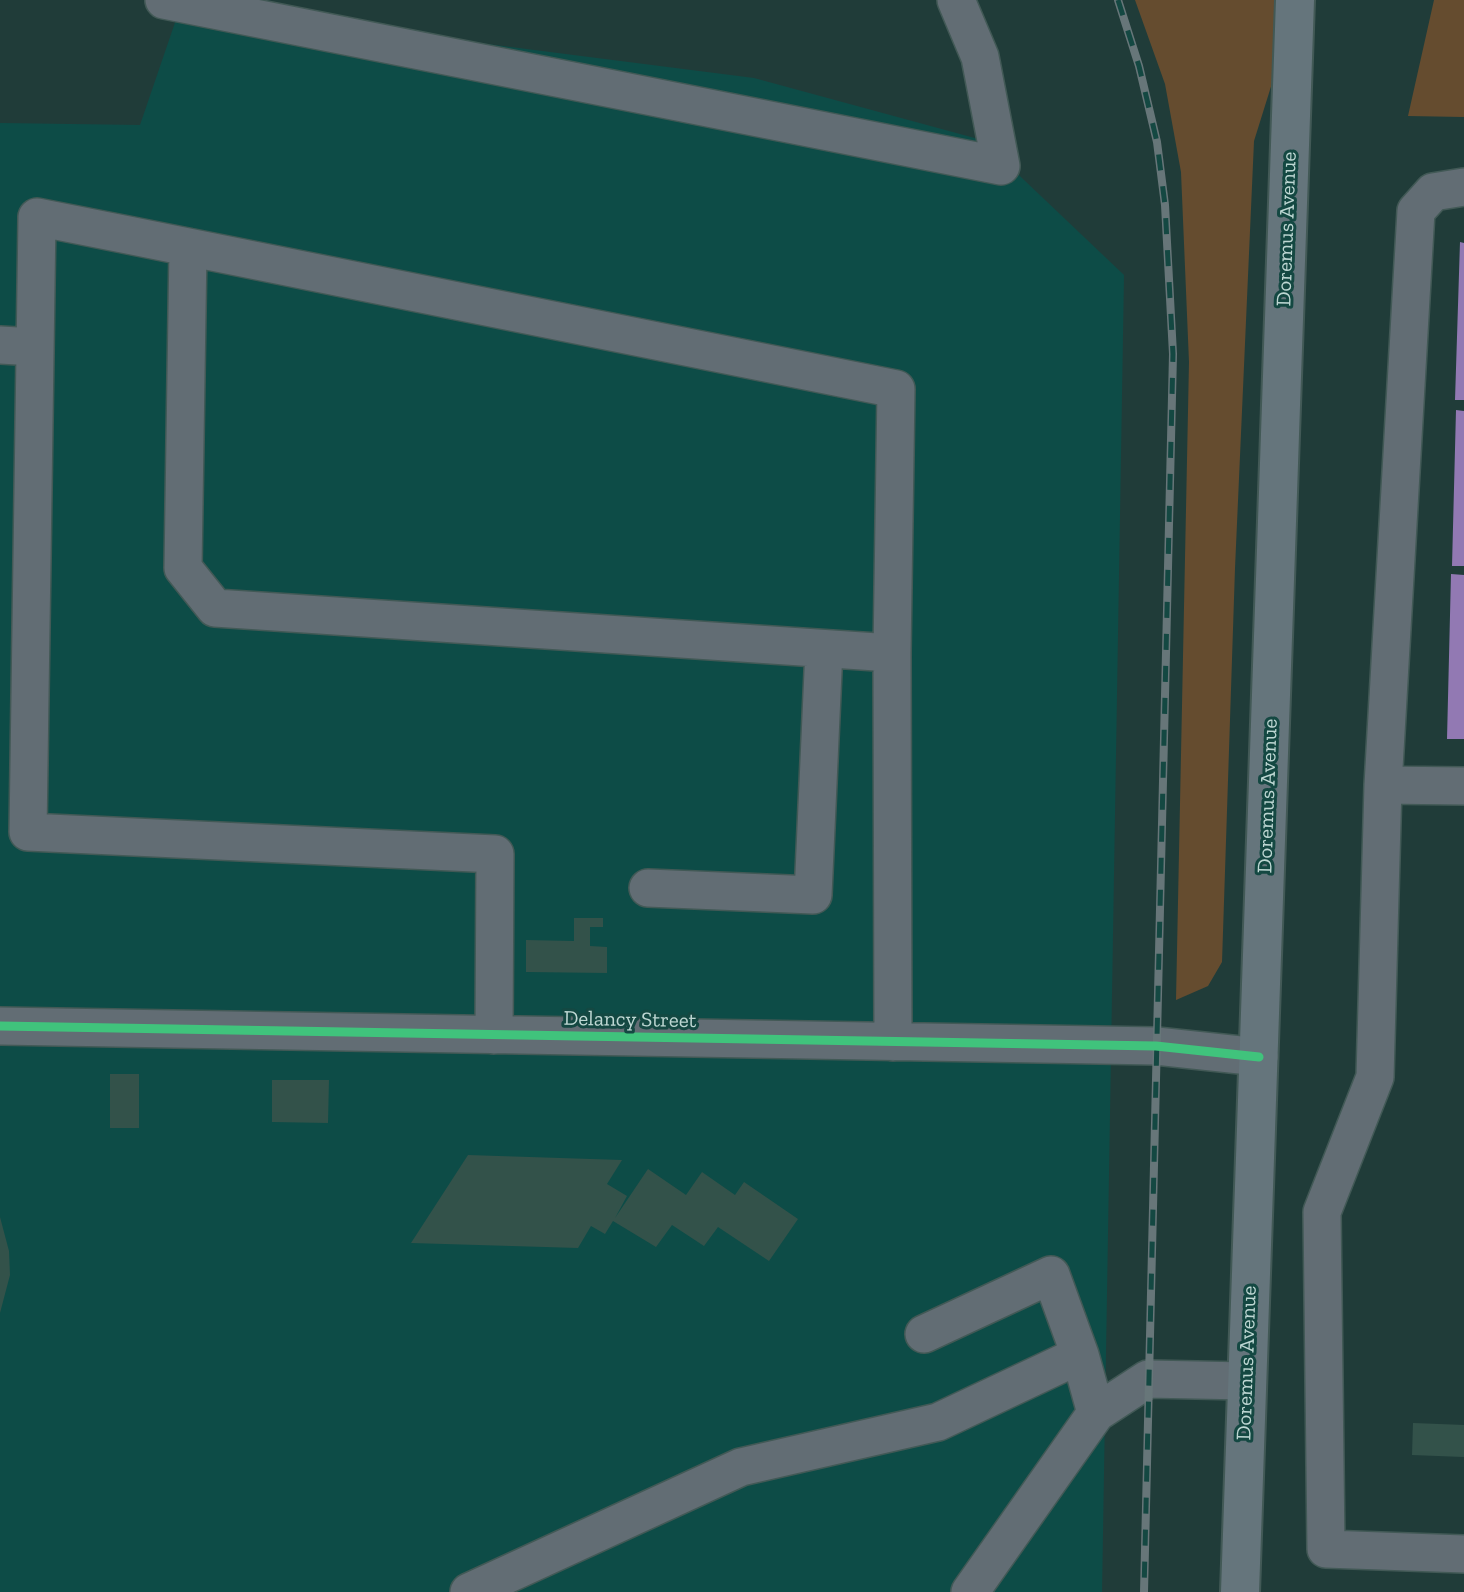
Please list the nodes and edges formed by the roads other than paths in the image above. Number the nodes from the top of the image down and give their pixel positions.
1 (164, 0) edge
2 (956, 0) edge
3 (1295, 0) edge
4 (1464, 187) edge
5 (188, 247) junction
6 (18, 346) edge
7 (824, 649) junction
8 (892, 653) junction
9 (1383, 785) junction
10 (1464, 786) edge
11 (648, 888) dead end
12 (0, 1026) edge
13 (494, 1035) junction
14 (893, 1042) junction
15 (1259, 1057) junction
16 (924, 1334) dead end
17 (1080, 1355) junction
18 (1245, 1381) junction
19 (1096, 1413) junction
20 (1464, 1554) edge
21 (469, 1592) edge
22 (970, 1592) edge
23 (1240, 1592) edge

1 - 2 street
3 - 15 main road, Doremus Avenue
4 - 9 street
5 - 6 street
5 - 7 street
5 - 8 street
6 - 13 street
7 - 8 street
7 - 11 street
8 - 14 street
9 - 10 street
9 - 20 street
12 - 13 street, Delancy Street
13 - 14 street, Delancy Street
14 - 15 street, Delancy Street
15 - 18 main road, Doremus Avenue
16 - 17 street
17 - 19 street
17 - 21 street
18 - 19 street
18 - 23 main road, Doremus Avenue
19 - 22 street

